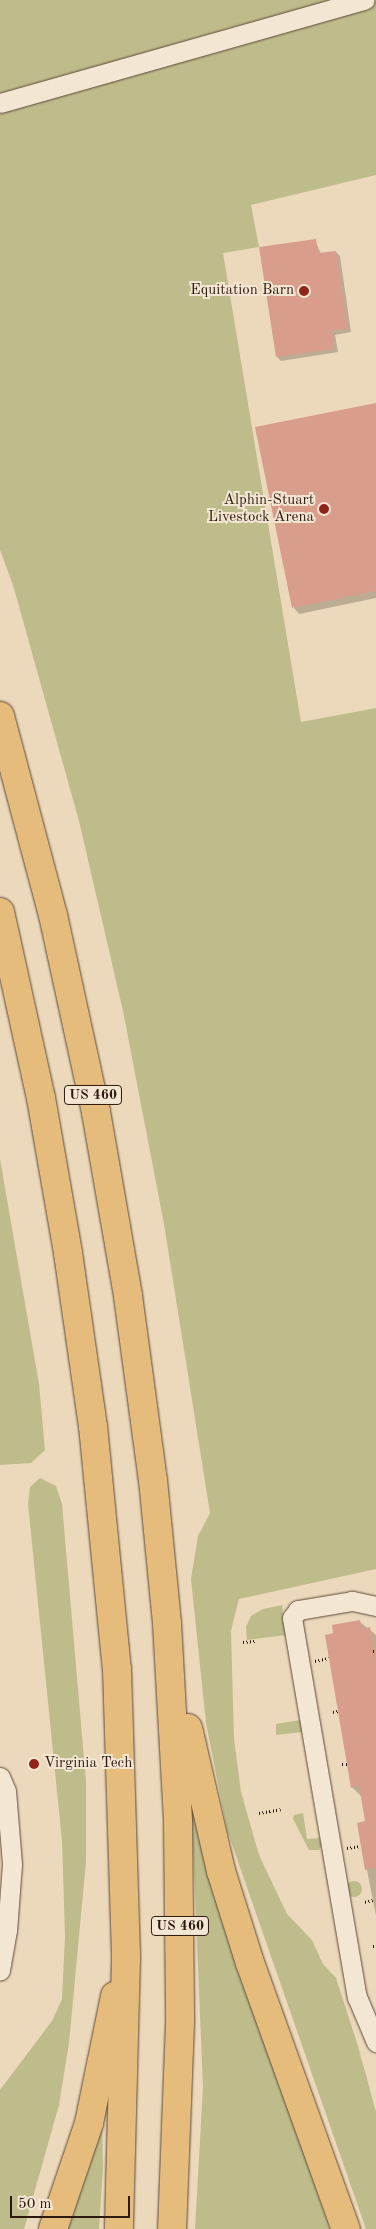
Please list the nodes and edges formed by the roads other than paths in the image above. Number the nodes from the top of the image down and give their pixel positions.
1 (365, 0) edge
2 (0, 103) edge
3 (0, 716) edge
4 (0, 912) edge
5 (376, 1606) edge
6 (167, 1623) junction
7 (0, 1777) edge
8 (126, 1958) junction
9 (0, 1970) edge
10 (376, 2042) edge
11 (53, 2229) edge
12 (119, 2229) edge
13 (172, 2229) edge
14 (346, 2229) edge

1 - 2 lane
3 - 6 highway, US 460
4 - 8 highway, US 460
5 - 10 lane
6 - 13 highway, US 460
6 - 14 highway
7 - 9 lane
8 - 11 highway
8 - 12 highway, US 460

